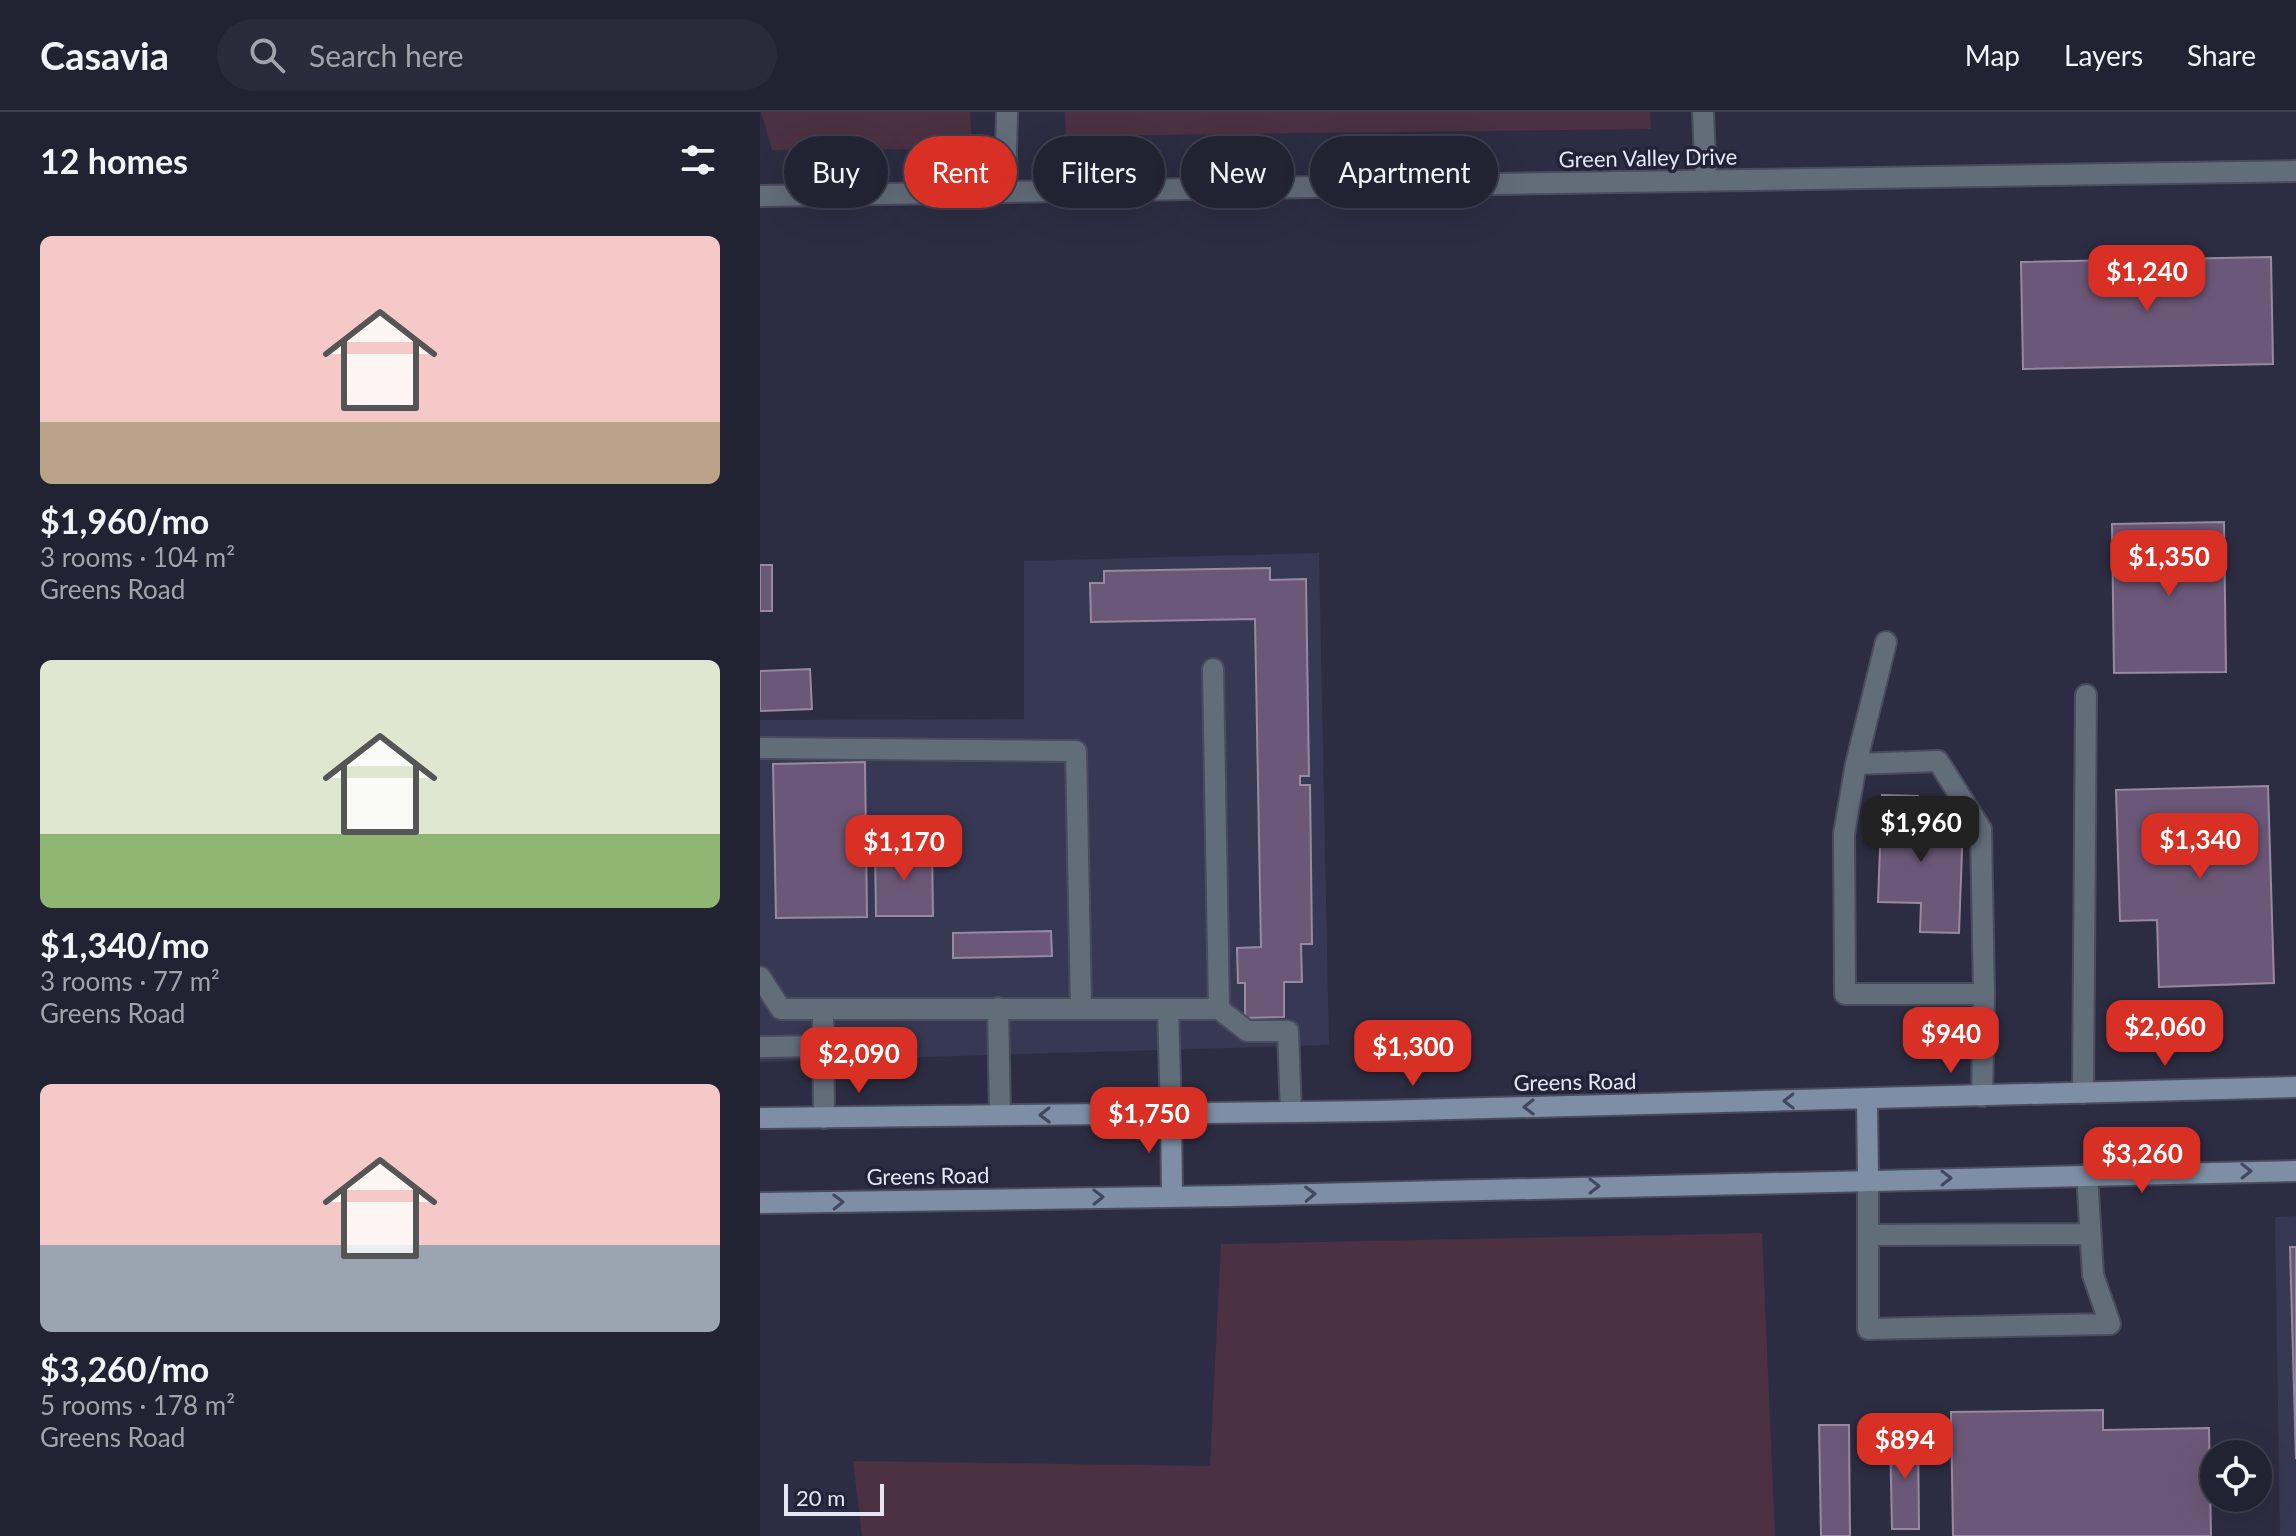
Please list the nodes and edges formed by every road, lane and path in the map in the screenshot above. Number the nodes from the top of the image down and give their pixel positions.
1 (1007, 112) edge
2 (1703, 112) edge
3 (1006, 136) edge
4 (2296, 171) edge
5 (1706, 181) junction
6 (1017, 190) edge
7 (904, 192) edge
8 (760, 196) edge
9 (1886, 642) dead end
10 (1213, 669) dead end
11 (2086, 695) dead end
12 (760, 748) edge
13 (1856, 764) junction
14 (760, 977) edge
15 (1984, 994) junction
16 (1081, 1007) junction
17 (998, 1008) junction
18 (823, 1009) junction
19 (1168, 1009) junction
20 (1219, 1009) junction
21 (823, 1046) junction
22 (760, 1047) edge
23 (2296, 1087) edge
24 (2083, 1093) junction
25 (1982, 1096) junction
26 (1867, 1099) junction
27 (1291, 1112) junction
28 (1171, 1113) junction
29 (1000, 1115) junction
30 (760, 1118) edge
31 (824, 1118) junction
32 (2296, 1171) edge
33 (2087, 1174) junction
34 (1868, 1180) junction
35 (1172, 1196) junction
36 (760, 1203) edge
37 (2090, 1234) junction
38 (1868, 1235) junction

1 - 3 street
2 - 5 street
4 - 5 street, Green Valley Drive
5 - 6 street, Green Valley Drive
7 - 8 street, Green Valley Drive
9 - 13 street
10 - 20 street
11 - 24 street
12 - 16 street
13 - 15 street
13 - 15 street
14 - 18 street
15 - 25 street
16 - 17 street
16 - 19 street
17 - 18 street
17 - 29 street
18 - 21 street
19 - 20 street
19 - 28 street
20 - 27 street
21 - 22 street
21 - 31 street
23 - 24 main road, Greens Road
24 - 25 main road, Greens Road
25 - 26 main road, Greens Road
26 -> 27 main road, Greens Road
26 - 34 main road
27 - 28 main road, Greens Road
28 -> 29 main road, Greens Road
28 - 35 main road
29 - 31 main road, Greens Road
30 - 31 main road, Greens Road
33 -> 32 main road, Greens Road
34 -> 33 main road, Greens Road
33 - 37 street
35 -> 34 main road, Greens Road
34 - 38 street
36 -> 35 main road, Greens Road
37 - 38 street
37 - 38 street

